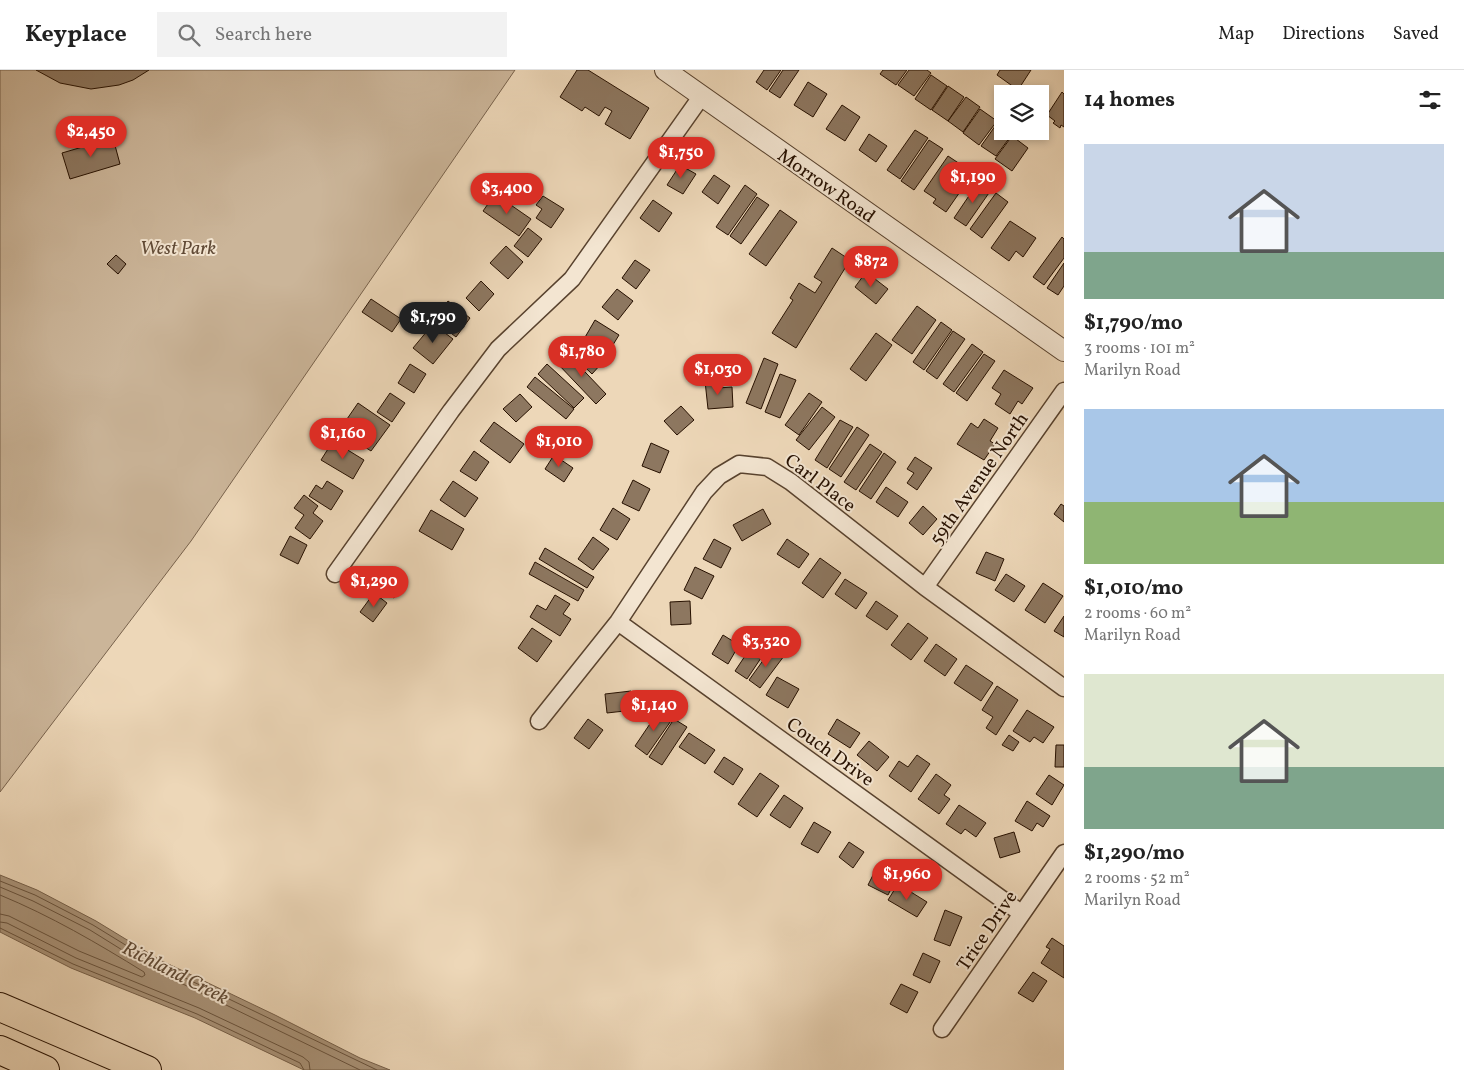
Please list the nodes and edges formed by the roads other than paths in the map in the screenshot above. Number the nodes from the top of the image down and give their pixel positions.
1 (665, 70) edge
2 (701, 97) junction
3 (1064, 351) edge
4 (1064, 391) edge
5 (335, 574) dead end
6 (925, 587) junction
7 (618, 622) junction
8 (1064, 688) edge
9 (539, 721) dead end
10 (1064, 853) edge
11 (1021, 913) junction
12 (0, 1007) edge
13 (942, 1029) dead end
14 (0, 1050) edge
15 (45, 1070) edge
16 (147, 1070) edge

1 - 2 street, Morrow Road
2 - 3 street, Morrow Road
2 - 5 street
4 - 6 street, 59th Avenue North
6 - 7 street, Carl Place
6 - 8 street, Carl Place
7 - 9 street, Carl Place
7 - 11 street, Couch Drive
10 - 11 street, Trice Drive
11 - 13 street, Trice Drive
12 - 16 highway
14 - 15 highway

